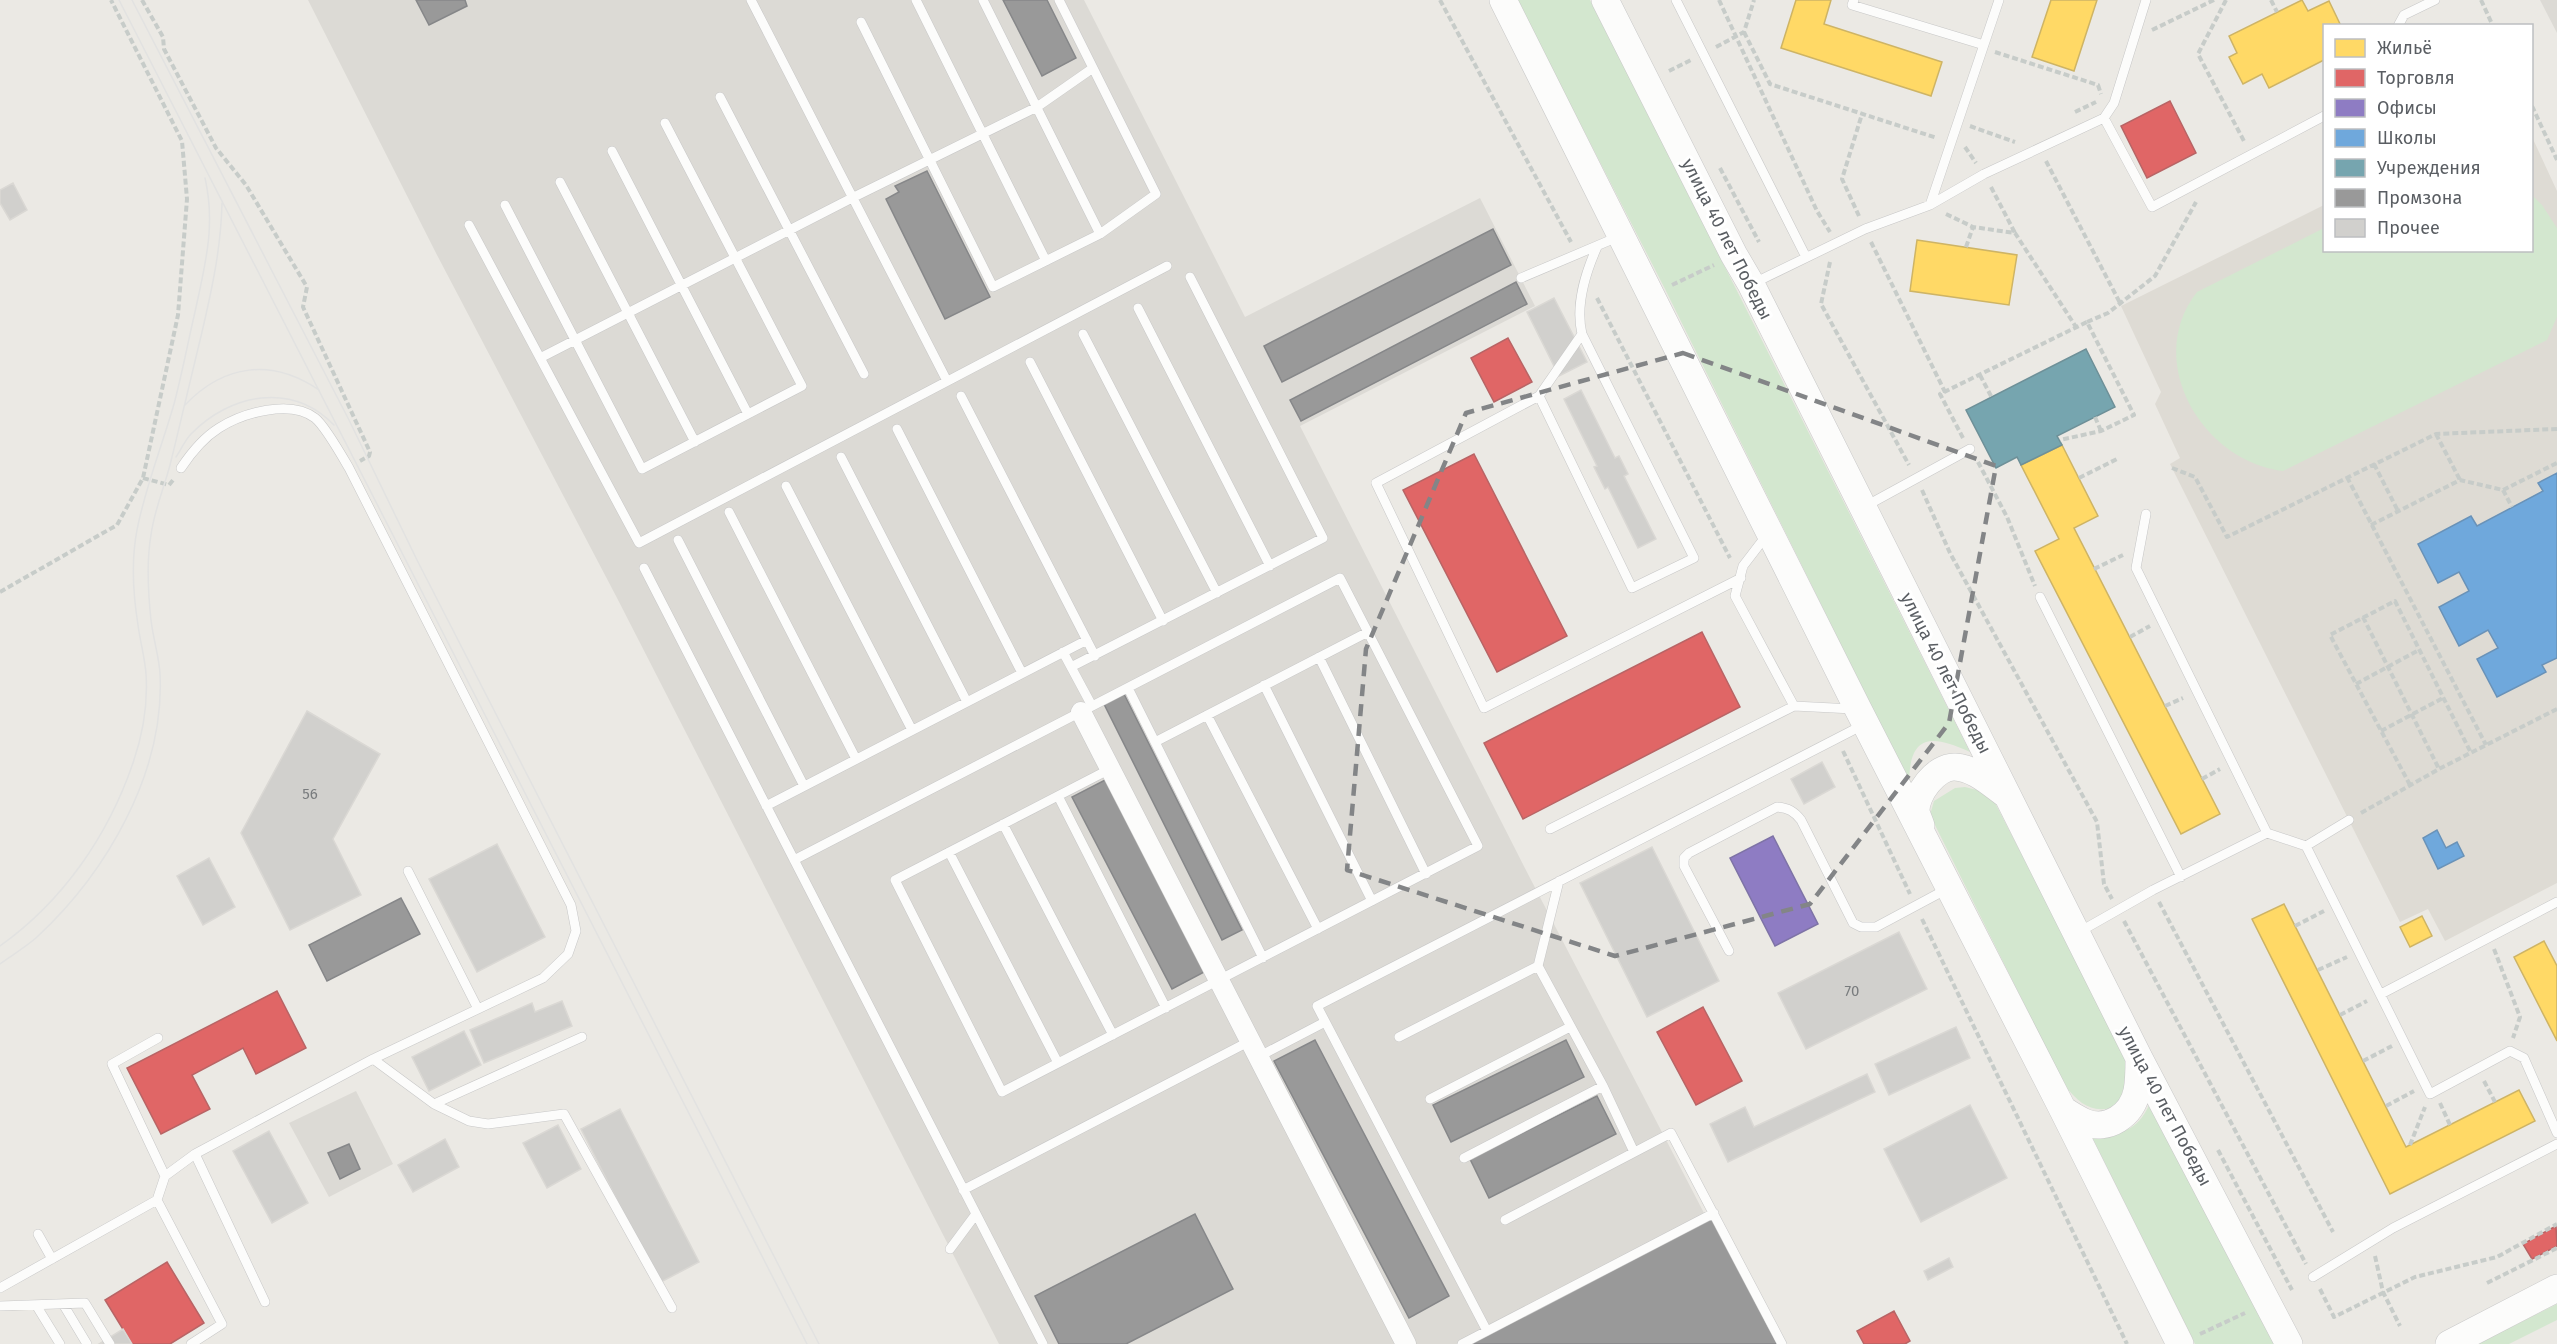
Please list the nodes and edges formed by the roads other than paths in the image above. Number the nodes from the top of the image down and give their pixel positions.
1 (750, 0) edge
2 (916, 0) edge
3 (983, 0) edge
4 (1059, 0) edge
5 (1503, 0) edge
6 (1605, 0) edge
7 (1676, 0) edge
8 (1854, 0) edge
9 (1999, 0) edge
10 (2146, 0) edge
11 (2435, 0) edge
12 (861, 22) dead end
13 (2399, 24) edge
14 (1983, 47) junction
15 (1093, 68) junction
16 (720, 97) dead end
17 (1037, 107) junction
18 (2323, 117) edge
19 (2104, 118) junction
20 (665, 123) dead end
21 (983, 134) junction
22 (612, 151) dead end
23 (930, 160) junction
24 (560, 182) dead end
25 (852, 198) junction
26 (505, 205) dead end
27 (1930, 205) junction
28 (469, 225) dead end
29 (789, 230) junction
30 (1100, 234) junction
31 (1622, 235) junction
32 (1597, 247) junction
33 (1806, 257) junction
34 (735, 258) junction
35 (1046, 261) junction
36 (1167, 266) dead end
37 (1190, 277) dead end
38 (1521, 278) dead end
39 (1751, 284) junction
40 (682, 285) junction
41 (1138, 308) dead end
42 (628, 313) junction
43 (1083, 334) dead end
44 (1582, 334) junction
45 (575, 340) junction
46 (540, 358) junction
47 (1030, 362) dead end
48 (864, 374) dead end
49 (947, 381) junction
50 (961, 396) dead end
51 (1539, 396) junction
52 (748, 414) junction
53 (897, 429) dead end
54 (695, 442) junction
55 (1970, 449) road end
56 (841, 457) dead end
57 (181, 468) road end
58 (786, 486) dead end
59 (1862, 508) junction
60 (729, 512) dead end
61 (2146, 514) dead end
62 (1769, 532) junction
63 (678, 540) dead end
64 (1270, 566) junction
65 (644, 568) dead end
66 (1740, 578) junction
67 (1216, 593) junction
68 (2040, 597) road end
69 (1163, 621) junction
70 (1368, 632) junction
71 (1087, 640) junction
72 (1064, 652) junction
73 (1095, 656) junction
74 (1319, 657) junction
75 (1071, 667) junction
76 (1022, 673) junction
77 (1264, 685) junction
78 (1128, 688) junction
79 (967, 702) junction
80 (1794, 706) junction
81 (1086, 709) junction
82 (1207, 715) junction
83 (1862, 716) junction
84 (912, 730) junction
85 (1155, 742) junction
86 (856, 759) junction
87 (1110, 769) junction
88 (804, 786) junction
89 (2008, 795) junction
90 (1058, 796) junction
91 (766, 806) junction
92 (2349, 820) road end
93 (1003, 824) junction
94 (1550, 829) dead end
95 (2267, 833) junction
96 (1928, 846) junction
97 (2306, 846) junction
98 (949, 852) junction
99 (794, 860) junction
100 (408, 871) dead end
101 (1426, 874) junction
102 (2181, 877) junction
103 (1559, 881) junction
104 (1950, 888) junction
105 (1372, 901) junction
106 (2557, 902) edge
107 (1318, 929) junction
108 (2077, 933) junction
109 (1729, 951) dead end
110 (1263, 958) junction
111 (1538, 966) junction
112 (1219, 980) junction
113 (2381, 994) junction
114 (1166, 1008) junction
115 (478, 1009) junction
116 (1325, 1022) junction
117 (1570, 1028) junction
118 (1113, 1035) junction
119 (582, 1037) dead end
120 (1399, 1037) dead end
121 (158, 1038) dead end
122 (1254, 1049) junction
123 (2139, 1058) junction
124 (373, 1059) junction
125 (1058, 1063) junction
126 (1603, 1086) junction
127 (1430, 1099) dead end
128 (434, 1104) junction
129 (2063, 1110) junction
130 (2557, 1133) edge
131 (2557, 1144) edge
132 (1634, 1152) junction
133 (195, 1154) junction
134 (1464, 1158) dead end
135 (165, 1176) junction
136 (963, 1190) junction
137 (157, 1200) junction
138 (1714, 1213) junction
139 (976, 1214) junction
140 (1505, 1220) dead end
141 (38, 1234) dead end
142 (950, 1250) dead end
143 (52, 1259) junction
144 (2313, 1277) road end
145 (0, 1288) edge
146 (2557, 1288) edge
147 (265, 1302) dead end
148 (63, 1304) junction
149 (36, 1305) junction
150 (0, 1306) edge
151 (672, 1308) dead end
152 (1487, 1331) junction
153 (2186, 1341) edge
154 (60, 1344) edge
155 (87, 1344) edge
156 (110, 1344) edge
157 (192, 1344) edge
158 (1043, 1344) edge
159 (1406, 1344) edge
160 (1462, 1344) edge
161 (1782, 1344) edge
162 (2289, 1344) edge
163 (2449, 1344) edge

1 - 25 lane
2 - 21 lane
3 - 17 lane
4 - 15 lane
5 - 31 street
6 - 39 street, улица 40 лет Победы
7 - 33 lane
8 - 14 lane
9 - 14 lane
10 - 19 lane
11 - 13 lane
12 - 23 lane
14 - 27 lane
15 - 17 lane
15 - 30 lane
16 - 29 lane
17 - 21 lane
17 - 30 lane
18 - 19 lane
19 - 27 lane
20 - 34 lane
21 - 23 lane
21 - 35 lane
22 - 40 lane
23 - 25 lane
23 - 35 lane
24 - 42 lane
25 - 29 lane
25 - 49 lane
26 - 45 lane
27 - 33 lane
28 - 46 lane
29 - 34 lane
29 - 48 lane
30 - 35 lane
31 - 32 lane
31 - 62 street
32 - 38 lane
32 - 44 lane
33 - 39 lane
34 - 40 lane
34 - 52 lane
36 - 49 lane
37 - 64 lane
39 - 59 street, улица 40 лет Победы
40 - 42 lane
40 - 52 lane
41 - 64 lane
42 - 45 lane
42 - 54 lane
43 - 67 lane
44 - 51 lane
44 - 51 lane
45 - 46 lane
45 - 54 lane
46 - 49 lane
47 - 69 lane
50 - 71 lane
51 - 66 lane
52 - 54 lane
53 - 76 lane
55 - 59 lane
56 - 79 lane
57 - 115 lane
58 - 84 lane
59 - 89 street, улица 40 лет Победы
60 - 86 lane
61 - 95 lane
62 - 66 lane
62 - 83 street
63 - 88 lane
64 - 67 lane
65 - 91 lane
66 - 80 lane
67 - 69 lane
68 - 102 lane
69 - 73 lane
70 - 74 lane
70 - 78 lane
70 - 101 lane
71 - 72 lane
71 - 73 lane
72 - 75 lane
72 - 76 lane
73 - 75 lane
74 - 77 lane
74 - 101 lane
75 - 81 lane
76 - 79 lane
77 - 82 lane
77 - 105 lane
78 - 81 lane
78 - 85 lane
79 - 84 lane
80 - 83 lane
80 - 94 lane
81 - 87 street
81 - 99 lane
82 - 85 lane
82 - 107 lane
83 - 96 street
83 - 103 lane
84 - 86 lane
85 - 110 lane
86 - 88 lane
87 - 90 lane
87 - 112 street
88 - 91 lane
89 - 96 street
89 - 108 street, улица 40 лет Победы
90 - 93 lane
90 - 114 lane
91 - 99 lane
92 - 97 lane
93 - 98 lane
93 - 118 lane
95 - 97 lane
95 - 102 lane
96 - 104 street
97 - 113 lane
98 - 125 lane
98 - 125 lane
99 - 136 lane
100 - 115 lane
101 - 105 lane
102 - 108 lane
103 - 111 lane
103 - 116 lane
104 - 109 lane
104 - 129 street
105 - 107 lane
106 - 113 lane
107 - 110 lane
108 - 123 street, улица 40 лет Победы
110 - 112 lane
111 - 117 lane
111 - 120 lane
112 - 114 lane
112 - 122 street
113 - 130 lane
114 - 118 lane
115 - 124 lane
116 - 122 lane
116 - 152 lane
117 - 126 lane
117 - 127 lane
118 - 125 lane
119 - 128 lane
121 - 135 lane
122 - 136 lane
122 - 159 street
123 - 129 street
123 - 162 street, улица 40 лет Победы
124 - 128 lane
124 - 133 lane
126 - 132 lane
126 - 134 lane
128 - 151 lane
129 - 153 street
131 - 144 lane
132 - 138 lane
132 - 140 lane
133 - 135 lane
133 - 147 lane
135 - 137 lane
136 - 139 lane
137 - 143 lane
137 - 157 lane
138 - 152 lane
138 - 161 lane
139 - 142 lane
139 - 158 lane
141 - 143 lane
143 - 145 lane
146 - 163 street
148 - 149 lane
148 - 155 lane
148 - 156 lane
149 - 150 lane
149 - 154 lane
152 - 160 lane

